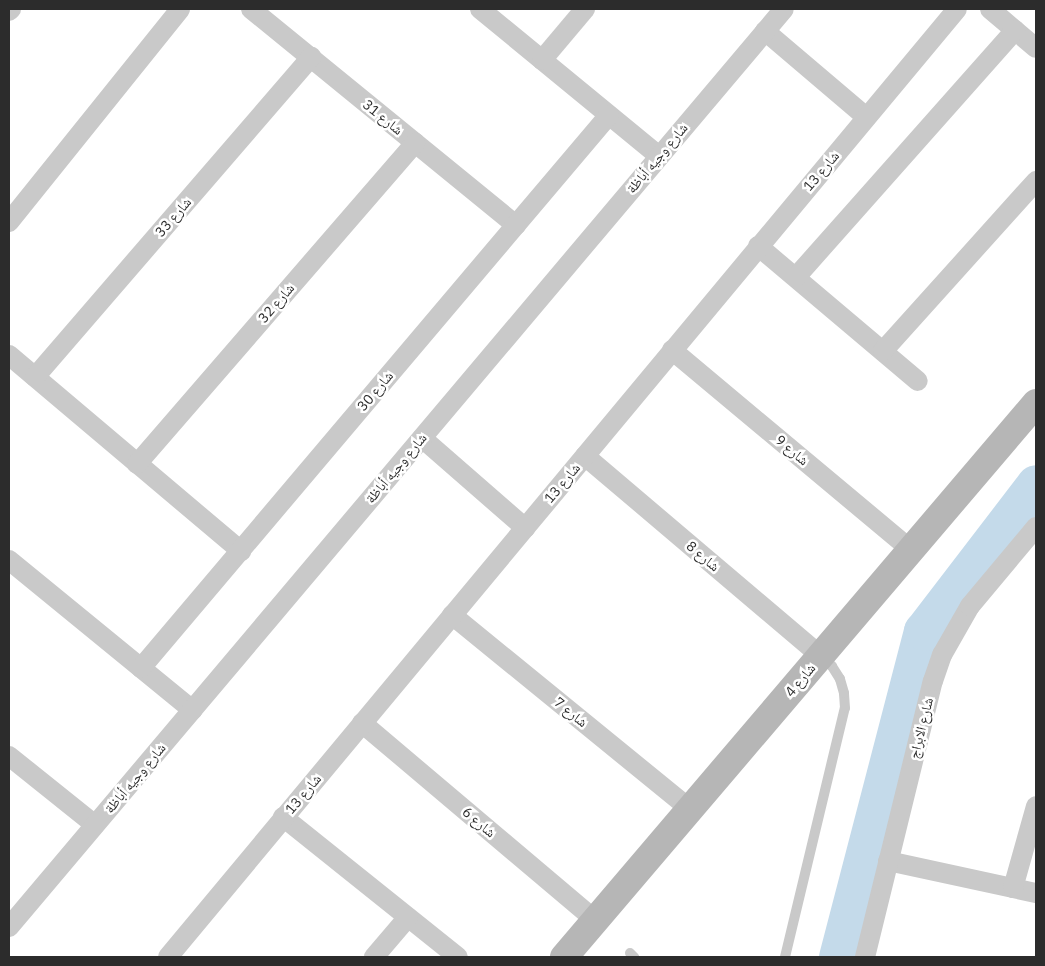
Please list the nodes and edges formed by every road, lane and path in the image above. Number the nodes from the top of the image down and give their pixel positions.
1 (12, 9) edge
2 (180, 9) edge
3 (251, 9) edge
4 (480, 9) edge
5 (585, 9) edge
6 (784, 9) edge
7 (957, 9) edge
8 (990, 9) edge
9 (9, 12) edge
10 (1015, 30) junction
11 (765, 31) junction
12 (1036, 48) edge
13 (311, 57) junction
14 (542, 60) junction
15 (609, 115) junction
16 (866, 117) junction
17 (415, 143) junction
18 (659, 156) junction
19 (1036, 181) edge
20 (9, 222) edge
21 (516, 225) junction
22 (758, 246) junction
23 (796, 277) junction
24 (672, 350) junction
25 (883, 351) junction
26 (9, 355) edge
27 (35, 377) junction
28 (918, 381) dead end
29 (1036, 403) edge
30 (422, 438) junction
31 (585, 456) junction
32 (137, 464) junction
33 (1036, 527) edge
34 (525, 528) junction
35 (911, 550) junction
36 (241, 551) junction
37 (9, 560) edge
38 (452, 615) junction
39 (821, 656) junction
40 (141, 668) junction
41 (192, 710) junction
42 (362, 723) junction
43 (9, 756) edge
44 (1036, 806) edge
45 (690, 808) junction
46 (283, 817) junction
47 (95, 825) junction
48 (888, 861) junction
49 (1013, 888) junction
50 (1036, 894) edge
51 (408, 917) junction
52 (595, 920) junction
53 (9, 927) edge
54 (168, 957) edge
55 (374, 957) edge
56 (458, 957) edge
57 (564, 957) edge
58 (785, 957) edge
59 (865, 957) edge

1 - 9 street
2 - 20 street
3 - 13 street, شارع 31
4 - 14 street
5 - 14 street
6 - 11 street, شارع وجيه أباظة
7 - 16 street, شارع 13
8 - 10 street
10 - 12 street
10 - 23 street
11 - 16 street
11 - 18 street, شارع وجيه أباظة
13 - 17 street, شارع 31
13 - 27 street, شارع 33
14 - 15 street
15 - 18 street
15 - 21 street, شارع 30
16 - 22 street, شارع 13
17 - 21 street, شارع 31
17 - 32 street, شارع 32
18 - 30 street, شارع وجيه أباظة
19 - 25 street
21 - 36 street, شارع 30
22 - 23 street
22 - 24 street, شارع 13
23 - 25 street
24 - 31 street, شارع 13
24 - 35 street, شارع 9
25 - 28 street
26 - 27 street
27 - 32 street
29 - 35 street, شارع 4
30 - 34 street
30 - 41 street, شارع وجيه أباظة
31 - 34 street, شارع 13
31 - 39 street, شارع 8
32 - 36 street
33 - 48 street, شارع الابراج
34 - 38 street, شارع 13
35 - 39 street, شارع 4
36 - 40 street, شارع 30
37 - 40 street
38 - 42 street, شارع 13
38 - 45 street, شارع 7
39 - 45 street, شارع 4
39 - 58 lane
40 - 41 street
41 - 47 street, شارع وجيه أباظة
42 - 46 street, شارع 13
42 - 52 street, شارع 6
43 - 47 street
44 - 49 street
45 - 52 street, شارع 4
46 - 51 street
46 - 54 street, شارع 13
47 - 53 street, شارع وجيه أباظة
48 - 49 street
48 - 59 street, شارع الابراج
49 - 50 street
51 - 55 street
51 - 56 street
52 - 57 street, شارع 4

